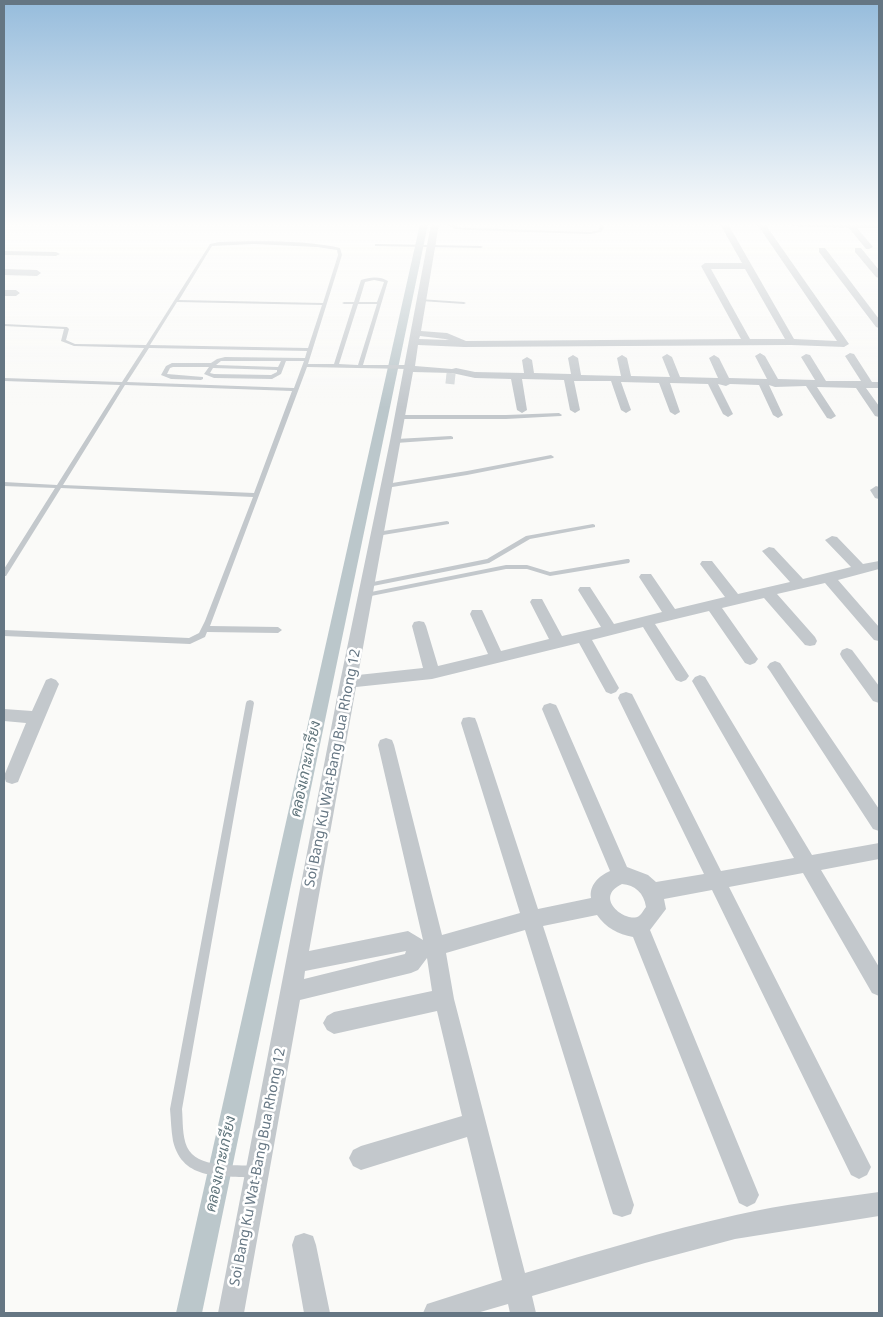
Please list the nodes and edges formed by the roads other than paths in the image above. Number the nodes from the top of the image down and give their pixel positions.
1 (185, 285) edge
2 (331, 285) edge
3 (361, 285) edge
4 (385, 285) edge
5 (423, 285) edge
6 (716, 285) edge
7 (759, 285) edge
8 (804, 285) edge
9 (851, 285) edge
10 (4, 293) edge
11 (16, 293) dead end
12 (421, 300) junction
13 (175, 301) junction
14 (344, 303) dead end
15 (356, 303) junction
16 (379, 303) junction
17 (464, 303) dead end
18 (325, 304) junction
19 (4, 325) edge
20 (879, 325) edge
21 (414, 338) junction
22 (747, 342) junction
23 (791, 342) junction
24 (147, 347) junction
25 (309, 350) junction
26 (760, 356) dead end
27 (850, 356) dead end
28 (668, 357) dead end
29 (806, 357) dead end
30 (574, 358) dead end
31 (622, 358) dead end
32 (714, 358) dead end
33 (284, 359) junction
34 (527, 360) dead end
35 (305, 362) junction
36 (336, 365) junction
37 (212, 366) junction
38 (360, 366) junction
39 (281, 369) junction
40 (405, 370) junction
41 (516, 376) junction
42 (529, 376) junction
43 (201, 378) dead end
44 (573, 378) junction
45 (615, 379) junction
46 (4, 380) edge
47 (627, 380) junction
48 (664, 381) junction
49 (677, 381) junction
50 (712, 382) junction
51 (726, 382) junction
52 (763, 383) junction
53 (124, 384) junction
54 (775, 384) junction
55 (810, 384) junction
56 (823, 384) junction
57 (869, 385) edge
58 (295, 390) junction
59 (522, 410) dead end
60 (575, 410) dead end
61 (626, 410) dead end
62 (675, 412) dead end
63 (559, 414) dead end
64 (728, 414) dead end
65 (879, 414) edge
66 (778, 415) dead end
67 (831, 416) dead end
68 (400, 417) junction
69 (451, 438) dead end
70 (396, 441) junction
71 (551, 457) dead end
72 (4, 484) edge
73 (60, 486) junction
74 (386, 486) junction
75 (255, 495) junction
76 (447, 523) dead end
77 (592, 526) dead end
78 (377, 534) junction
79 (832, 540) dead end
80 (769, 551) dead end
81 (627, 561) dead end
82 (707, 564) dead end
83 (879, 565) edge
84 (860, 570) junction
85 (4, 574) edge
86 (646, 577) dead end
87 (828, 577) junction
88 (800, 584) junction
89 (367, 590) junction
90 (586, 590) dead end
91 (767, 592) junction
92 (734, 600) junction
93 (537, 602) dead end
94 (712, 605) junction
95 (477, 614) dead end
96 (671, 615) junction
97 (646, 621) junction
98 (419, 626) dead end
99 (206, 629) junction
100 (610, 629) junction
101 (278, 630) dead end
102 (4, 633) edge
103 (582, 636) junction
104 (879, 636) edge
105 (810, 642) dead end
106 (558, 643) junction
107 (847, 654) dead end
108 (497, 658) junction
109 (750, 659) dead end
110 (776, 667) dead end
111 (432, 673) junction
112 (681, 676) dead end
113 (873, 679) edge
114 (700, 681) dead end
115 (348, 682) junction
116 (51, 684) dead end
117 (879, 697) edge
118 (250, 704) dead end
119 (550, 709) dead end
120 (4, 715) edge
121 (36, 718) junction
122 (469, 723) dead end
123 (386, 745) dead end
124 (12, 777) dead end
125 (879, 823) edge
126 (879, 850) edge
127 (808, 862) junction
128 (621, 875) junction
129 (716, 880) junction
130 (652, 892) junction
131 (601, 904) junction
132 (532, 919) junction
133 (638, 926) junction
134 (428, 949) junction
135 (296, 963) junction
136 (879, 986) edge
137 (291, 992) junction
138 (444, 999) junction
139 (334, 1023) dead end
140 (476, 1123) junction
141 (361, 1158) dead end
142 (859, 1167) dead end
143 (249, 1171) junction
144 (747, 1195) dead end
145 (879, 1204) edge
146 (622, 1205) dead end
147 (304, 1245) dead end
148 (517, 1288) junction
149 (231, 1313) edge
150 (317, 1313) edge
151 (436, 1313) edge
152 (523, 1313) edge

1 - 13 lane
2 - 18 lane
3 - 15 lane
4 - 16 lane
5 - 12 street, Soi Bang Ku Wat-Bang Bua Rhong 12
6 - 22 street
7 - 23 street
8 - 23 street
9 - 20 street
10 - 11 street
12 - 17 lane
12 - 21 street, Soi Bang Ku Wat-Bang Bua Rhong 12
13 - 18 lane
13 - 24 lane
14 - 15 lane
15 - 16 lane
15 - 36 lane
16 - 38 lane
18 - 25 lane
19 - 24 lane
21 - 22 street
21 - 40 street, Soi Bang Ku Wat-Bang Bua Rhong 12
22 - 23 street
24 - 25 lane
24 - 53 lane
25 - 35 lane
26 - 54 street
27 - 57 street
28 - 49 street
29 - 56 street
30 - 44 street
31 - 47 street
32 - 51 street
33 - 35 lane
33 - 37 lane
33 - 39 lane
34 - 42 street
35 - 36 lane
35 - 58 lane
36 - 38 lane
37 - 39 lane
37 - 39 lane
37 - 43 lane
38 - 40 lane
40 - 41 street
40 - 68 street, Soi Bang Ku Wat-Bang Bua Rhong 12
41 - 42 street
41 - 59 street
42 - 44 street
44 - 45 street
44 - 60 street
45 - 47 street
45 - 61 street
46 - 53 lane
47 - 48 street
48 - 49 street
48 - 62 street
49 - 50 street
50 - 51 street
50 - 64 street
51 - 52 street
52 - 54 street
52 - 66 street
53 - 58 lane
53 - 73 lane
54 - 55 street
55 - 56 street
55 - 67 street
56 - 57 street
57 - 65 street
58 - 75 lane
63 - 68 lane
68 - 70 street, Soi Bang Ku Wat-Bang Bua Rhong 12
69 - 70 lane
70 - 74 street, Soi Bang Ku Wat-Bang Bua Rhong 12
71 - 74 lane
72 - 73 lane
73 - 75 lane
73 - 85 lane
74 - 78 street, Soi Bang Ku Wat-Bang Bua Rhong 12
75 - 99 lane
76 - 78 lane
77 - 89 lane
78 - 89 street, Soi Bang Ku Wat-Bang Bua Rhong 12
79 - 84 street
80 - 88 street
81 - 89 lane
82 - 92 street
83 - 84 street
84 - 87 street
86 - 96 street
87 - 88 street
87 - 104 street
88 - 91 street
89 - 115 street, Soi Bang Ku Wat-Bang Bua Rhong 12
90 - 100 street
91 - 92 street
91 - 105 street
92 - 94 street
93 - 106 street
94 - 96 street
94 - 109 street
95 - 108 street
96 - 97 street
97 - 100 street
97 - 112 street
98 - 111 street
99 - 101 lane
99 - 102 lane
100 - 103 street
103 - 106 street
103 - 129 street
106 - 108 street
107 - 113 street
108 - 111 street
110 - 125 street
111 - 115 street
113 - 117 street
114 - 127 street
115 - 135 street, Soi Bang Ku Wat-Bang Bua Rhong 12
116 - 121 street
118 - 143 lane
119 - 128 street
120 - 121 street
121 - 124 street
122 - 132 street
123 - 134 street
126 - 127 street
127 - 129 street
127 - 136 street
128 - 130 street
128 - 131 street
129 - 130 street
129 - 142 street
130 - 133 street
131 - 132 street
131 - 133 street
132 - 134 street
132 - 146 street
133 - 144 street
134 - 135 street
134 - 137 street
134 - 138 street
135 - 137 street, Soi Bang Ku Wat-Bang Bua Rhong 12
137 - 143 street, Soi Bang Ku Wat-Bang Bua Rhong 12
138 - 139 street
138 - 140 street
140 - 141 street
140 - 148 street
143 - 149 street, Soi Bang Ku Wat-Bang Bua Rhong 12
145 - 148 street
147 - 150 street
148 - 151 street
148 - 152 street

